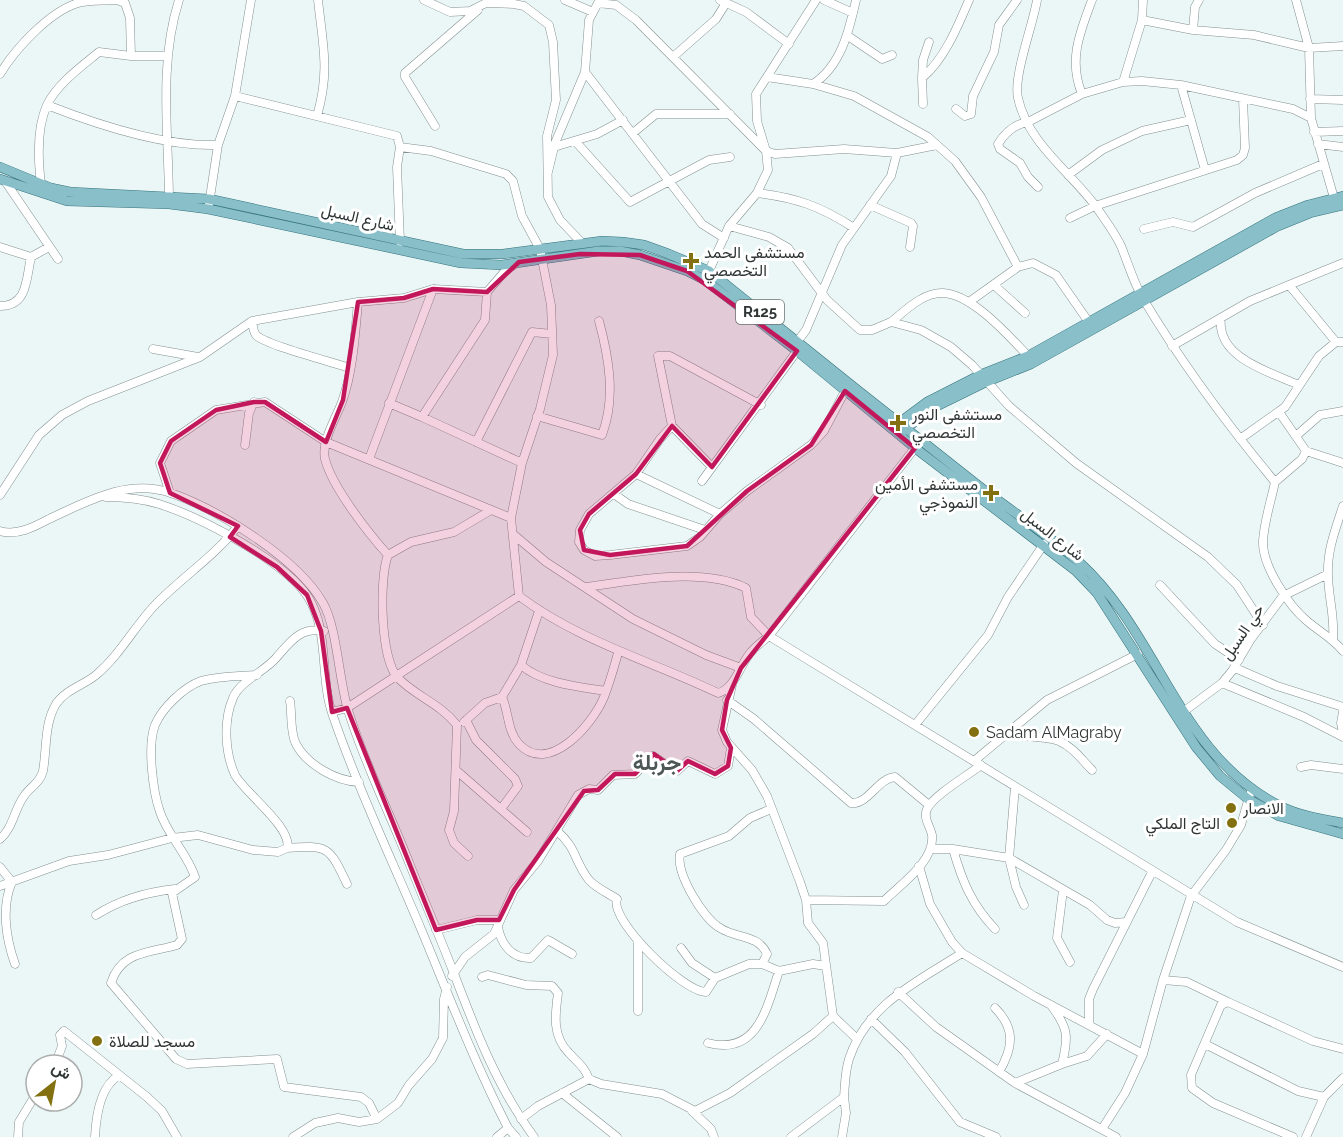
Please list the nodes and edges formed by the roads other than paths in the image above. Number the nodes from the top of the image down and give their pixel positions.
1 (117, 0) edge
2 (179, 0) edge
3 (250, 0) edge
4 (318, 0) edge
5 (424, 0) edge
6 (564, 0) edge
7 (816, 0) edge
8 (824, 0) edge
9 (856, 0) edge
10 (969, 0) edge
11 (1017, 0) edge
12 (1037, 0) edge
13 (1092, 0) edge
14 (1143, 0) edge
15 (1199, 0) edge
16 (1296, 0) edge
17 (723, 1) edge
18 (486, 2) edge
19 (598, 2) edge
20 (593, 12) junction
21 (853, 13) junction
22 (1142, 20) junction
23 (1193, 30) junction
24 (848, 36) junction
25 (929, 42) dead end
26 (789, 44) junction
27 (1343, 46) edge
28 (1309, 48) junction
29 (892, 55) dead end
30 (131, 56) junction
31 (168, 56) junction
32 (673, 57) junction
33 (585, 72) junction
34 (0, 74) edge
35 (768, 77) junction
36 (922, 78) junction
37 (1123, 82) junction
38 (813, 84) junction
39 (1181, 85) junction
40 (1083, 94) junction
41 (236, 96) junction
42 (1243, 99) junction
43 (1310, 99) junction
44 (1343, 100) edge
45 (923, 104) dead end
46 (47, 105) junction
47 (956, 109) dead end
48 (730, 114) junction
49 (317, 116) junction
50 (1311, 118) junction
51 (623, 120) junction
52 (1191, 120) junction
53 (1028, 122) junction
54 (435, 126) dead end
55 (1343, 131) edge
56 (1314, 132) junction
57 (633, 133) junction
58 (168, 141) junction
59 (576, 142) junction
60 (1318, 144) junction
61 (218, 145) junction
62 (937, 145) junction
63 (400, 147) junction
64 (554, 147) junction
65 (1343, 147) edge
66 (766, 151) junction
67 (897, 153) junction
68 (730, 157) dead end
69 (1323, 164) junction
70 (0, 167) edge
71 (1205, 170) junction
72 (548, 172) junction
73 (1068, 175) junction
74 (3, 180) edge
75 (670, 182) junction
76 (42, 184) junction
77 (1038, 187) dead end
78 (757, 193) junction
79 (1339, 197) edge
80 (169, 200) junction
81 (209, 204) junction
82 (1343, 205) edge
83 (870, 206) junction
84 (1095, 206) junction
85 (1070, 218) dead end
86 (729, 226) junction
87 (854, 228) junction
88 (1144, 229) dead end
89 (724, 238) junction
90 (400, 242) junction
91 (582, 243) junction
92 (0, 247) edge
93 (49, 247) junction
94 (910, 247) dead end
95 (540, 249) junction
96 (31, 257) junction
97 (58, 259) dead end
98 (542, 260) junction
99 (519, 262) junction
100 (1343, 263) edge
101 (1018, 267) junction
102 (706, 276) junction
103 (1289, 285) junction
104 (995, 286) junction
105 (433, 289) junction
106 (487, 292) junction
107 (822, 293) junction
108 (1141, 296) junction
109 (358, 302) junction
110 (969, 302) junction
111 (0, 306) edge
112 (1025, 314) dead end
113 (1221, 318) junction
114 (252, 321) junction
115 (599, 321) dead end
116 (1088, 321) junction
117 (891, 322) junction
118 (552, 334) junction
119 (1340, 342) edge
120 (797, 346) junction
121 (1172, 346) junction
122 (153, 349) dead end
123 (1028, 356) junction
124 (200, 357) junction
125 (350, 368) junction
126 (983, 378) junction
127 (1299, 385) junction
128 (845, 391) junction
129 (254, 402) junction
130 (388, 403) junction
131 (760, 405) junction
132 (1343, 411) edge
133 (1279, 412) junction
134 (422, 417) junction
135 (537, 417) junction
136 (672, 426) junction
137 (899, 428) junction
138 (1296, 436) junction
139 (1240, 439) junction
140 (327, 442) junction
141 (476, 442) junction
142 (918, 444) junction
143 (245, 445) dead end
144 (1306, 451) junction
145 (369, 459) junction
146 (522, 463) junction
147 (1343, 463) edge
148 (712, 467) junction
149 (636, 474) junction
150 (702, 481) dead end
151 (1275, 482) junction
152 (170, 493) junction
153 (614, 494) junction
154 (0, 495) edge
155 (104, 497) junction
156 (1343, 506) edge
157 (491, 510) junction
158 (720, 514) junction
159 (511, 518) junction
160 (238, 526) junction
161 (705, 530) junction
162 (0, 531) edge
163 (513, 534) junction
164 (230, 537) junction
165 (1044, 544) junction
166 (388, 555) junction
167 (1328, 574) junction
168 (1160, 585) dead end
169 (587, 587) junction
170 (519, 596) junction
171 (1283, 596) junction
172 (539, 611) junction
173 (1263, 624) junction
174 (321, 631) junction
175 (331, 632) junction
176 (769, 636) junction
177 (1333, 639) junction
178 (1343, 651) edge
179 (618, 652) junction
180 (1138, 654) junction
181 (1239, 660) junction
182 (521, 664) junction
183 (741, 668) junction
184 (1235, 668) junction
185 (257, 675) junction
186 (397, 677) junction
187 (733, 681) junction
188 (1222, 683) junction
189 (606, 691) junction
190 (502, 697) junction
191 (727, 700) junction
192 (290, 701) dead end
193 (1343, 707) edge
194 (347, 708) junction
195 (332, 712) junction
196 (1184, 712) junction
197 (1343, 712) edge
198 (466, 720) junction
199 (457, 725) junction
200 (915, 725) junction
201 (1011, 732) junction
202 (1343, 735) edge
203 (731, 748) junction
204 (978, 763) junction
205 (1301, 767) dead end
206 (1343, 769) edge
207 (1092, 770) dead end
208 (457, 771) junction
209 (359, 782) junction
210 (1015, 787) junction
211 (1250, 794) junction
212 (929, 806) junction
213 (501, 809) junction
214 (771, 809) junction
215 (1343, 823) edge
216 (557, 831) junction
217 (527, 832) dead end
218 (1343, 834) edge
219 (172, 838) junction
220 (0, 839) edge
221 (287, 848) junction
222 (931, 849) junction
223 (953, 849) junction
224 (468, 856) dead end
225 (1009, 858) junction
226 (919, 866) junction
227 (0, 867) edge
228 (1152, 872) junction
229 (12, 882) junction
230 (347, 884) dead end
231 (0, 886) edge
232 (175, 889) junction
233 (1063, 890) junction
234 (1191, 896) junction
235 (806, 900) junction
236 (1024, 905) dead end
237 (96, 915) dead end
238 (1126, 922) junction
239 (498, 924) junction
240 (995, 929) dead end
241 (436, 930) junction
242 (638, 941) junction
243 (681, 948) dead end
244 (962, 953) junction
245 (572, 954) dead end
246 (1070, 962) dead end
247 (15, 964) dead end
248 (762, 964) junction
249 (826, 966) junction
250 (1343, 967) edge
251 (779, 971) junction
252 (453, 973) junction
253 (482, 977) dead end
254 (715, 978) junction
255 (1163, 980) junction
256 (447, 988) junction
257 (898, 992) junction
258 (1228, 1002) junction
259 (1050, 1003) junction
260 (995, 1008) dead end
261 (638, 1011) dead end
262 (832, 1016) junction
263 (871, 1019) junction
264 (1089, 1025) junction
265 (1107, 1034) junction
266 (857, 1039) junction
267 (708, 1043) dead end
268 (1205, 1044) junction
269 (1343, 1050) edge
270 (59, 1053) edge
271 (1143, 1054) junction
272 (1062, 1064) junction
273 (999, 1072) junction
274 (118, 1076) junction
275 (1343, 1078) edge
276 (590, 1079) junction
277 (1015, 1083) junction
278 (562, 1093) junction
279 (844, 1097) junction
280 (1324, 1097) junction
281 (692, 1111) junction
282 (24, 1113) edge
283 (377, 1119) junction
284 (521, 1119) junction
285 (508, 1128) junction
286 (1101, 1129) junction
287 (18, 1137) edge
288 (95, 1137) edge
289 (177, 1137) edge
290 (293, 1137) edge
291 (497, 1137) edge
292 (516, 1137) edge
293 (534, 1137) edge
294 (617, 1137) edge
295 (714, 1137) edge
296 (791, 1137) edge
297 (843, 1137) edge
298 (996, 1137) edge
299 (1116, 1137) edge
300 (1293, 1137) edge
301 (1306, 1137) edge

1 - 30 street
1 - 34 street
2 - 31 street
3 - 41 street
4 - 49 street
5 - 18 street
6 - 20 street
7 - 26 street
8 - 21 street
9 - 21 street
10 - 36 street
11 - 47 street
12 - 53 street
13 - 40 street
14 - 22 street
15 - 23 street
16 - 28 street
17 - 26 street
17 - 32 street
18 - 54 street
18 - 72 street
19 - 20 street
19 - 32 street
20 - 33 street
21 - 24 street
22 - 23 street
22 - 37 street
23 - 28 street
24 - 29 street
24 - 38 street
25 - 36 street
26 - 35 street
27 - 28 street
28 - 43 street
30 - 31 street
30 - 46 street
31 - 58 street
32 - 48 street
33 - 51 street
33 - 64 street
35 - 38 street
35 - 66 street
36 - 45 street
37 - 39 street
37 - 40 street
38 - 62 street
39 - 42 street
39 - 52 street
40 - 53 street
41 - 49 street
41 - 61 street
42 - 50 street
42 - 71 street
43 - 44 street
43 - 50 street
46 - 58 street
46 - 76 street
48 - 57 street
48 - 66 street
49 - 63 street
50 - 56 street
51 - 57 street
51 - 59 street
52 - 71 street
52 - 73 street
53 - 73 street
53 - 77 street
55 - 56 street
56 - 60 street
57 - 75 street
58 - 61 street
58 - 80 street
59 - 64 street
59 - 75 street
60 - 65 street
60 - 69 street
61 - 81 street
62 - 67 street
62 - 101 street
63 - 90 street
63 - 95 street
64 - 72 street
66 - 67 street
66 - 78 street
67 - 83 street
68 - 75 street
69 - 79 street
69 - 88 street
70 - 76 main road, شارع السبل / R125
71 - 84 street
72 - 91 street
73 - 84 street
74 - 80 main road, شارع السبل / R125
74 - 93 street
75 - 89 street
76 - 80 main road, شارع السبل / R125
78 - 86 street
78 - 87 street
79 - 108 main road
80 - 81 main road, شارع السبل / R125
81 - 90 main road, شارع السبل / R125
81 - 99 main road, شارع السبل / R125
82 - 108 main road
83 - 87 street
83 - 94 street
84 - 85 street
84 - 108 street
86 - 89 street
86 - 107 street
87 - 107 street
89 - 102 street
90 - 95 main road, شارع السبل / R125
91 - 95 main road, شارع السبل / R125
91 - 102 main road, شارع السبل / R125
92 - 96 street
93 - 96 street
93 - 97 street
95 - 98 street
96 - 111 street
98 - 99 main road, شارع السبل / R125
98 - 102 main road, شارع السبل / R125
98 - 118 street
99 - 106 street
100 - 103 street
101 - 104 street
101 - 116 street
102 - 120 main road, شارع السبل / R125
103 - 113 street
103 - 119 street
104 - 110 street
104 - 112 street
105 - 106 street
105 - 109 street
105 - 130 street
106 - 134 street
107 - 117 street
107 - 120 street
108 - 116 main road
108 - 121 street
108 - 126 main road
109 - 114 street
109 - 125 street
110 - 117 street
110 - 123 street
113 - 121 street
113 - 127 street
114 - 124 street
114 - 125 street
115 - 135 street
116 - 123 main road
117 - 126 street
118 - 135 street
118 - 141 street
119 - 127 street
120 - 128 main road, شارع السبل / R125
120 - 131 street
120 - 137 main road, شارع السبل / R125
121 - 139 street
122 - 124 street
123 - 126 main road
124 - 154 street
125 - 140 street
126 - 137 main road
126 - 173 street
127 - 133 street
128 - 137 main road, شارع السبل / R125
128 - 158 street
129 - 140 street
129 - 143 street
129 - 152 street
130 - 134 street
130 - 145 street
131 - 136 street
131 - 148 street
132 - 138 street
133 - 138 street
133 - 139 street
134 - 141 street
135 - 146 street
136 - 148 street
136 - 149 street
137 - 142 main road, شارع السبل / R125
138 - 144 street
139 - 151 street
140 - 145 street
140 - 166 street
141 - 146 street
142 - 165 main road, شارع السبل / R125
142 - 176 street
142 - 196 main road, شارع السبل / R125
144 - 147 street
144 - 151 street
145 - 157 street
146 - 159 street
148 - 150 street
149 - 153 street
149 - 158 street
151 - 171 street
152 - 155 street
152 - 160 street
153 - 161 street
153 - 161 street
155 - 162 street
155 - 164 street
156 - 167 street
157 - 159 street
157 - 166 street
158 - 161 street
159 - 163 street
160 - 164 street
160 - 175 street
163 - 169 street
163 - 170 street
164 - 174 street
164 - 220 street
165 - 180 main road, شارع السبل / R125
165 - 200 street
166 - 186 street
167 - 171 street, حي السبل
167 - 177 street
168 - 181 street
169 - 176 street
169 - 183 street
170 - 172 street
170 - 186 street
171 - 173 street, حي السبل
171 - 177 street
172 - 179 street
172 - 182 street
173 - 181 street, حي السبل
174 - 175 street
174 - 185 street
174 - 195 street
175 - 194 street
176 - 183 street
176 - 200 street
177 - 178 street
179 - 187 street
179 - 189 street
180 - 201 street
180 - 211 main road, شارع السبل / R125
181 - 184 street, حي السبل
182 - 189 street
182 - 190 street
183 - 187 street
184 - 188 street, حي السبل
184 - 193 street
185 - 219 street
185 - 221 street
186 - 194 street
186 - 199 street
187 - 191 street
188 - 196 street, حي السبل
188 - 202 street
189 - 190 street
190 - 198 street
191 - 203 street
191 - 212 street
192 - 209 street
194 - 195 street
194 - 241 street
195 - 209 street
196 - 211 main road, شارع السبل / R125
197 - 202 street
198 - 199 street
198 - 213 street
199 - 208 street
200 - 204 street
201 - 204 street
201 - 207 street
203 - 214 street
203 - 216 street
204 - 210 street
204 - 212 street
205 - 206 street
208 - 213 street
208 - 224 street
209 - 256 street
210 - 225 street
210 - 228 street
211 - 215 main road, شارع السبل / R125
211 - 218 main road, شارع السبل / R125
211 - 234 street
212 - 222 street
213 - 217 street
214 - 235 street
214 - 248 street
216 - 239 street
216 - 242 street
219 - 221 street
219 - 229 street
219 - 232 street
221 - 230 street
222 - 223 street
222 - 226 street
223 - 225 street
223 - 240 street
225 - 233 street
225 - 236 street
226 - 235 street
226 - 244 street
227 - 229 street
228 - 234 street
228 - 238 street
229 - 231 street
229 - 247 street
232 - 237 street
232 - 283 street
233 - 238 street
233 - 246 street
234 - 250 street
234 - 255 street
235 - 249 street
238 - 264 street
239 - 241 street
239 - 245 street
239 - 252 street
241 - 252 street
242 - 254 street
242 - 261 street
243 - 254 street
244 - 257 street
244 - 259 street
248 - 251 street
248 - 254 street
249 - 251 street
249 - 262 street
251 - 267 street
252 - 256 street
252 - 284 street
253 - 276 street
255 - 258 street
255 - 271 street
256 - 283 street
256 - 285 street
257 - 263 street
257 - 273 street
258 - 268 street
258 - 269 street
259 - 264 street
259 - 272 street
260 - 273 street
262 - 266 street
262 - 281 street
263 - 266 street
263 - 298 street
264 - 265 street
265 - 271 street
265 - 272 street
266 - 279 street
268 - 280 street
268 - 300 street
270 - 274 street
271 - 286 street
272 - 277 street
273 - 277 street
274 - 288 street
274 - 289 street
275 - 280 street
276 - 278 street
276 - 281 street
277 - 286 street
278 - 284 street
278 - 294 street
279 - 296 street
279 - 297 street
280 - 301 street
281 - 295 street
282 - 287 street
283 - 290 street
284 - 293 street
285 - 291 street
285 - 292 street
286 - 299 street

